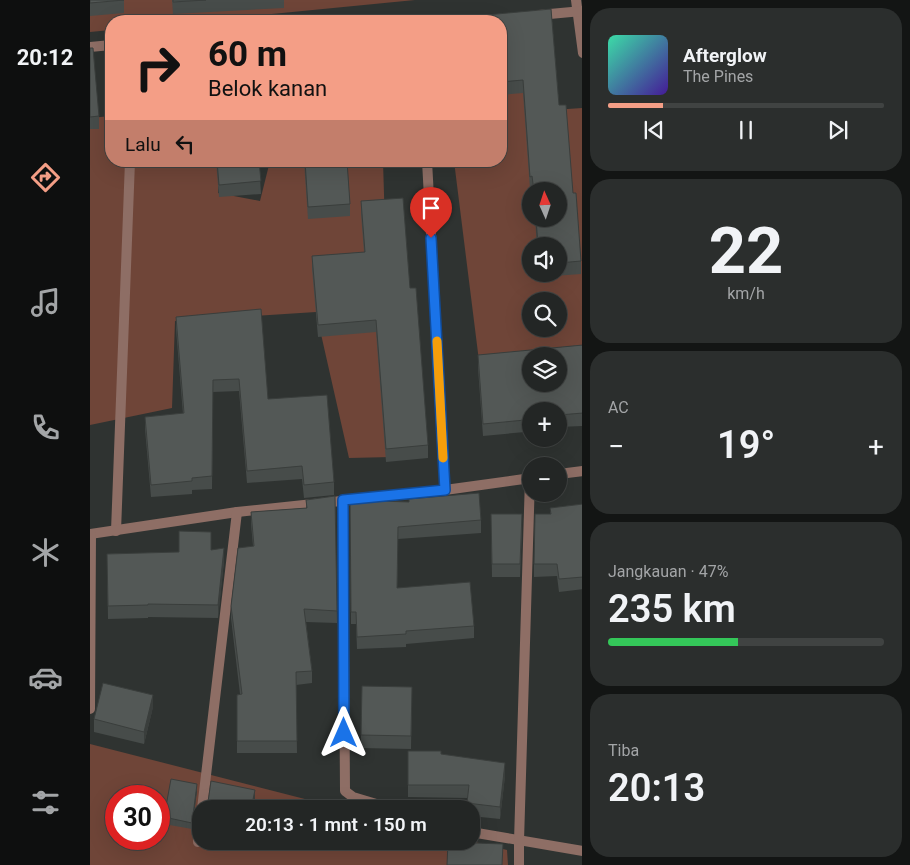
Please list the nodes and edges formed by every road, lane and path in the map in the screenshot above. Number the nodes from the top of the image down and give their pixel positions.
1 (576, 0) edge
2 (580, 12) edge
3 (530, 16) edge
4 (105, 45) edge
5 (90, 47) edge
6 (582, 53) edge
7 (130, 167) edge
8 (427, 167) edge
9 (582, 470) edge
10 (567, 473) edge
11 (522, 479) edge
12 (445, 490) junction
13 (343, 500) junction
14 (529, 502) edge
15 (237, 512) junction
16 (116, 531) junction
17 (90, 534) edge
18 (90, 709) edge
19 (202, 800) edge
20 (362, 800) edge
21 (480, 834) edge
22 (519, 841) junction
23 (582, 851) edge
24 (519, 865) edge

1 - 2 street
2 - 3 street
2 - 6 street
4 - 5 street
7 - 16 street
8 - 12 street
9 - 10 street
11 - 12 street
12 - 13 street
13 - 15 street
13 - 20 street
14 - 22 street
15 - 16 street
15 - 19 street
16 - 17 street
17 - 18 street
21 - 22 street
22 - 23 street
22 - 24 street

